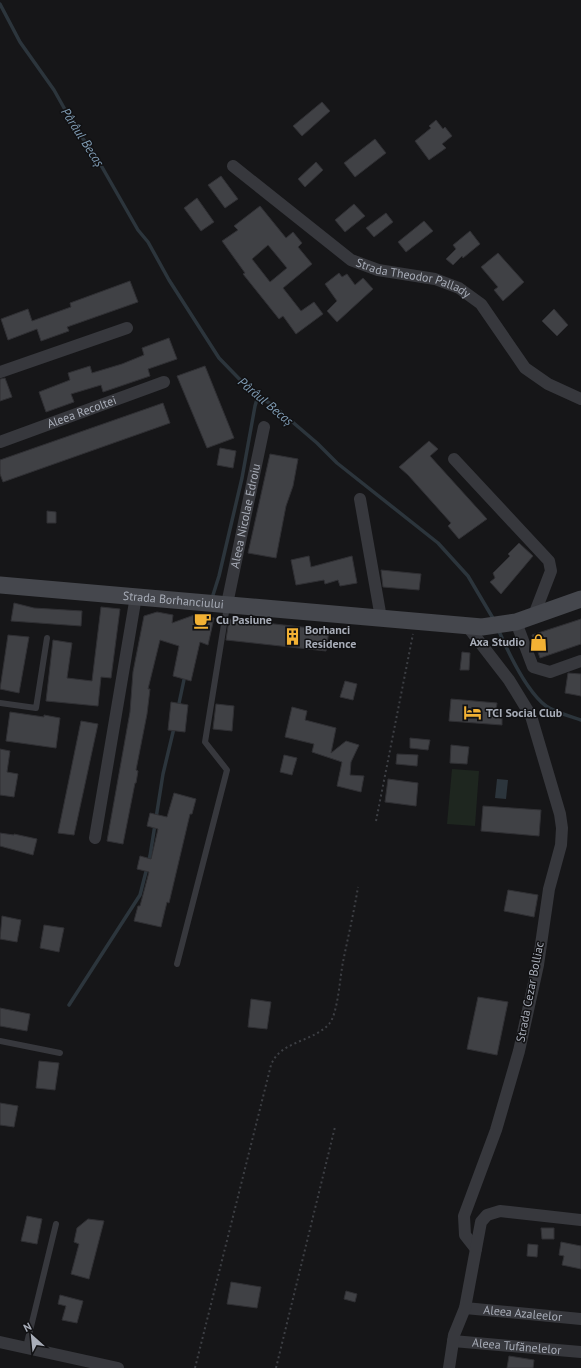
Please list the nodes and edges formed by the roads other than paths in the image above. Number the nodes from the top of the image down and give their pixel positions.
1 (233, 166) dead end
2 (127, 328) dead end
3 (0, 372) edge
4 (164, 382) dead end
5 (581, 399) edge
6 (264, 427) dead end
7 (0, 442) edge
8 (454, 459) dead end
9 (360, 498) dead end
10 (0, 585) edge
11 (136, 596) junction
12 (581, 599) edge
13 (227, 604) junction
14 (534, 615) junction
15 (381, 618) junction
16 (513, 623) junction
17 (475, 627) junction
18 (47, 638) dead end
19 (581, 661) edge
20 (0, 703) edge
21 (95, 838) dead end
22 (177, 964) dead end
23 (0, 1040) edge
24 (60, 1053) dead end
25 (581, 1220) edge
26 (56, 1224) dead end
27 (476, 1249) junction
28 (465, 1308) junction
29 (581, 1319) edge
30 (453, 1341) junction
31 (0, 1342) edge
32 (26, 1347) junction
33 (581, 1352) edge
34 (118, 1368) edge
35 (449, 1368) edge

1 - 5 street, Strada Theodor Pallady
2 - 3 street
4 - 7 street, Aleea Recoltei
6 - 13 street, Aleea Nicolae Edroiu
8 - 14 street
9 - 15 street
10 - 11 main road, Strada Borhanciului
11 - 13 main road, Strada Borhanciului
11 - 21 street
12 - 14 main road, Strada Borhanciului
13 - 15 main road, Strada Borhanciului
13 - 22 lane
14 - 16 main road, Strada Borhanciului
15 - 17 main road, Strada Borhanciului
16 - 17 main road, Strada Borhanciului
16 - 19 street
17 - 27 street, Strada Cezar Bolliac
18 - 20 lane
23 - 24 lane
25 - 27 street
26 - 32 lane
27 - 28 street
28 - 29 street, Aleea Azaleelor
28 - 30 street
30 - 33 street, Aleea Tufănelelor
30 - 35 street
31 - 32 street
32 - 34 street

